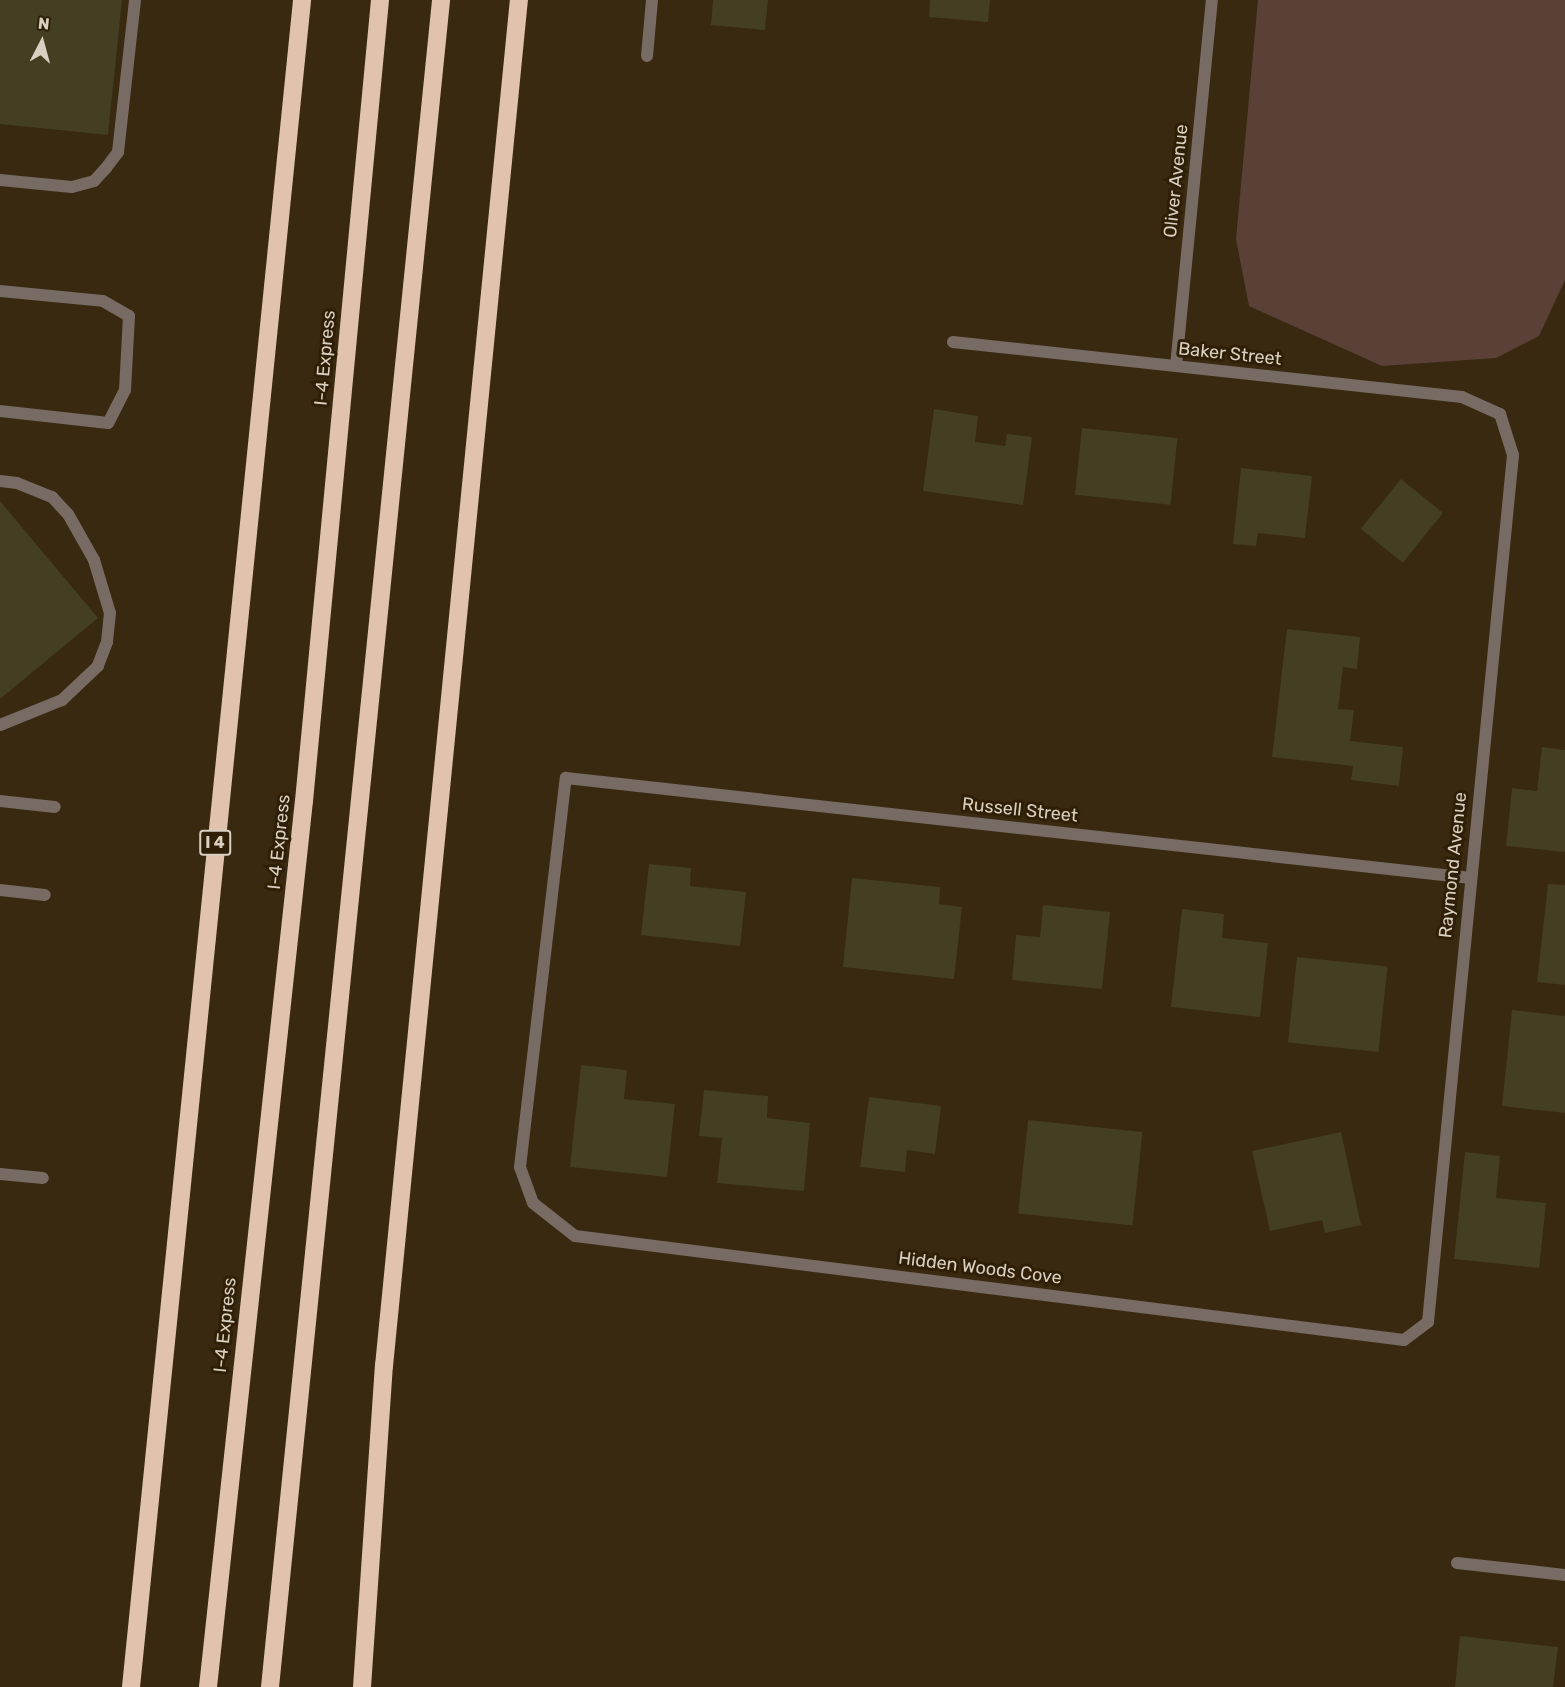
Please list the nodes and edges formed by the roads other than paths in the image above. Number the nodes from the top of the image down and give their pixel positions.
1 (135, 0) edge
2 (302, 0) edge
3 (380, 0) edge
4 (441, 0) edge
5 (519, 0) edge
6 (652, 0) edge
7 (1212, 0) edge
8 (647, 56) dead end
9 (5, 180) edge
10 (0, 291) edge
11 (953, 342) dead end
12 (1176, 366) junction
13 (0, 411) edge
14 (1500, 414) joint
15 (0, 481) edge
16 (0, 724) edge
17 (0, 801) edge
18 (55, 807) dead end
19 (1470, 878) junction
20 (0, 890) edge
21 (45, 895) dead end
22 (0, 1174) edge
23 (43, 1178) dead end
24 (533, 1203) joint
25 (1428, 1322) joint
26 (1457, 1563) dead end
27 (1565, 1575) edge
28 (131, 1687) edge
29 (207, 1687) edge
30 (270, 1687) edge
31 (362, 1687) edge

1 - 9 street
2 - 28 highway, I 4
3 - 29 highway, I-4 Express
4 - 30 highway
5 - 31 highway
6 - 8 street
7 - 12 street, Oliver Avenue
10 - 13 street
11 - 12 street, Baker Street
12 - 14 street, Baker Street
14 - 19 street, Raymond Avenue
15 - 16 street
17 - 18 street
19 - 24 street, Russell Street
19 - 25 street, Raymond Avenue
20 - 21 street
22 - 23 street
24 - 25 street, Hidden Woods Cove
26 - 27 street

